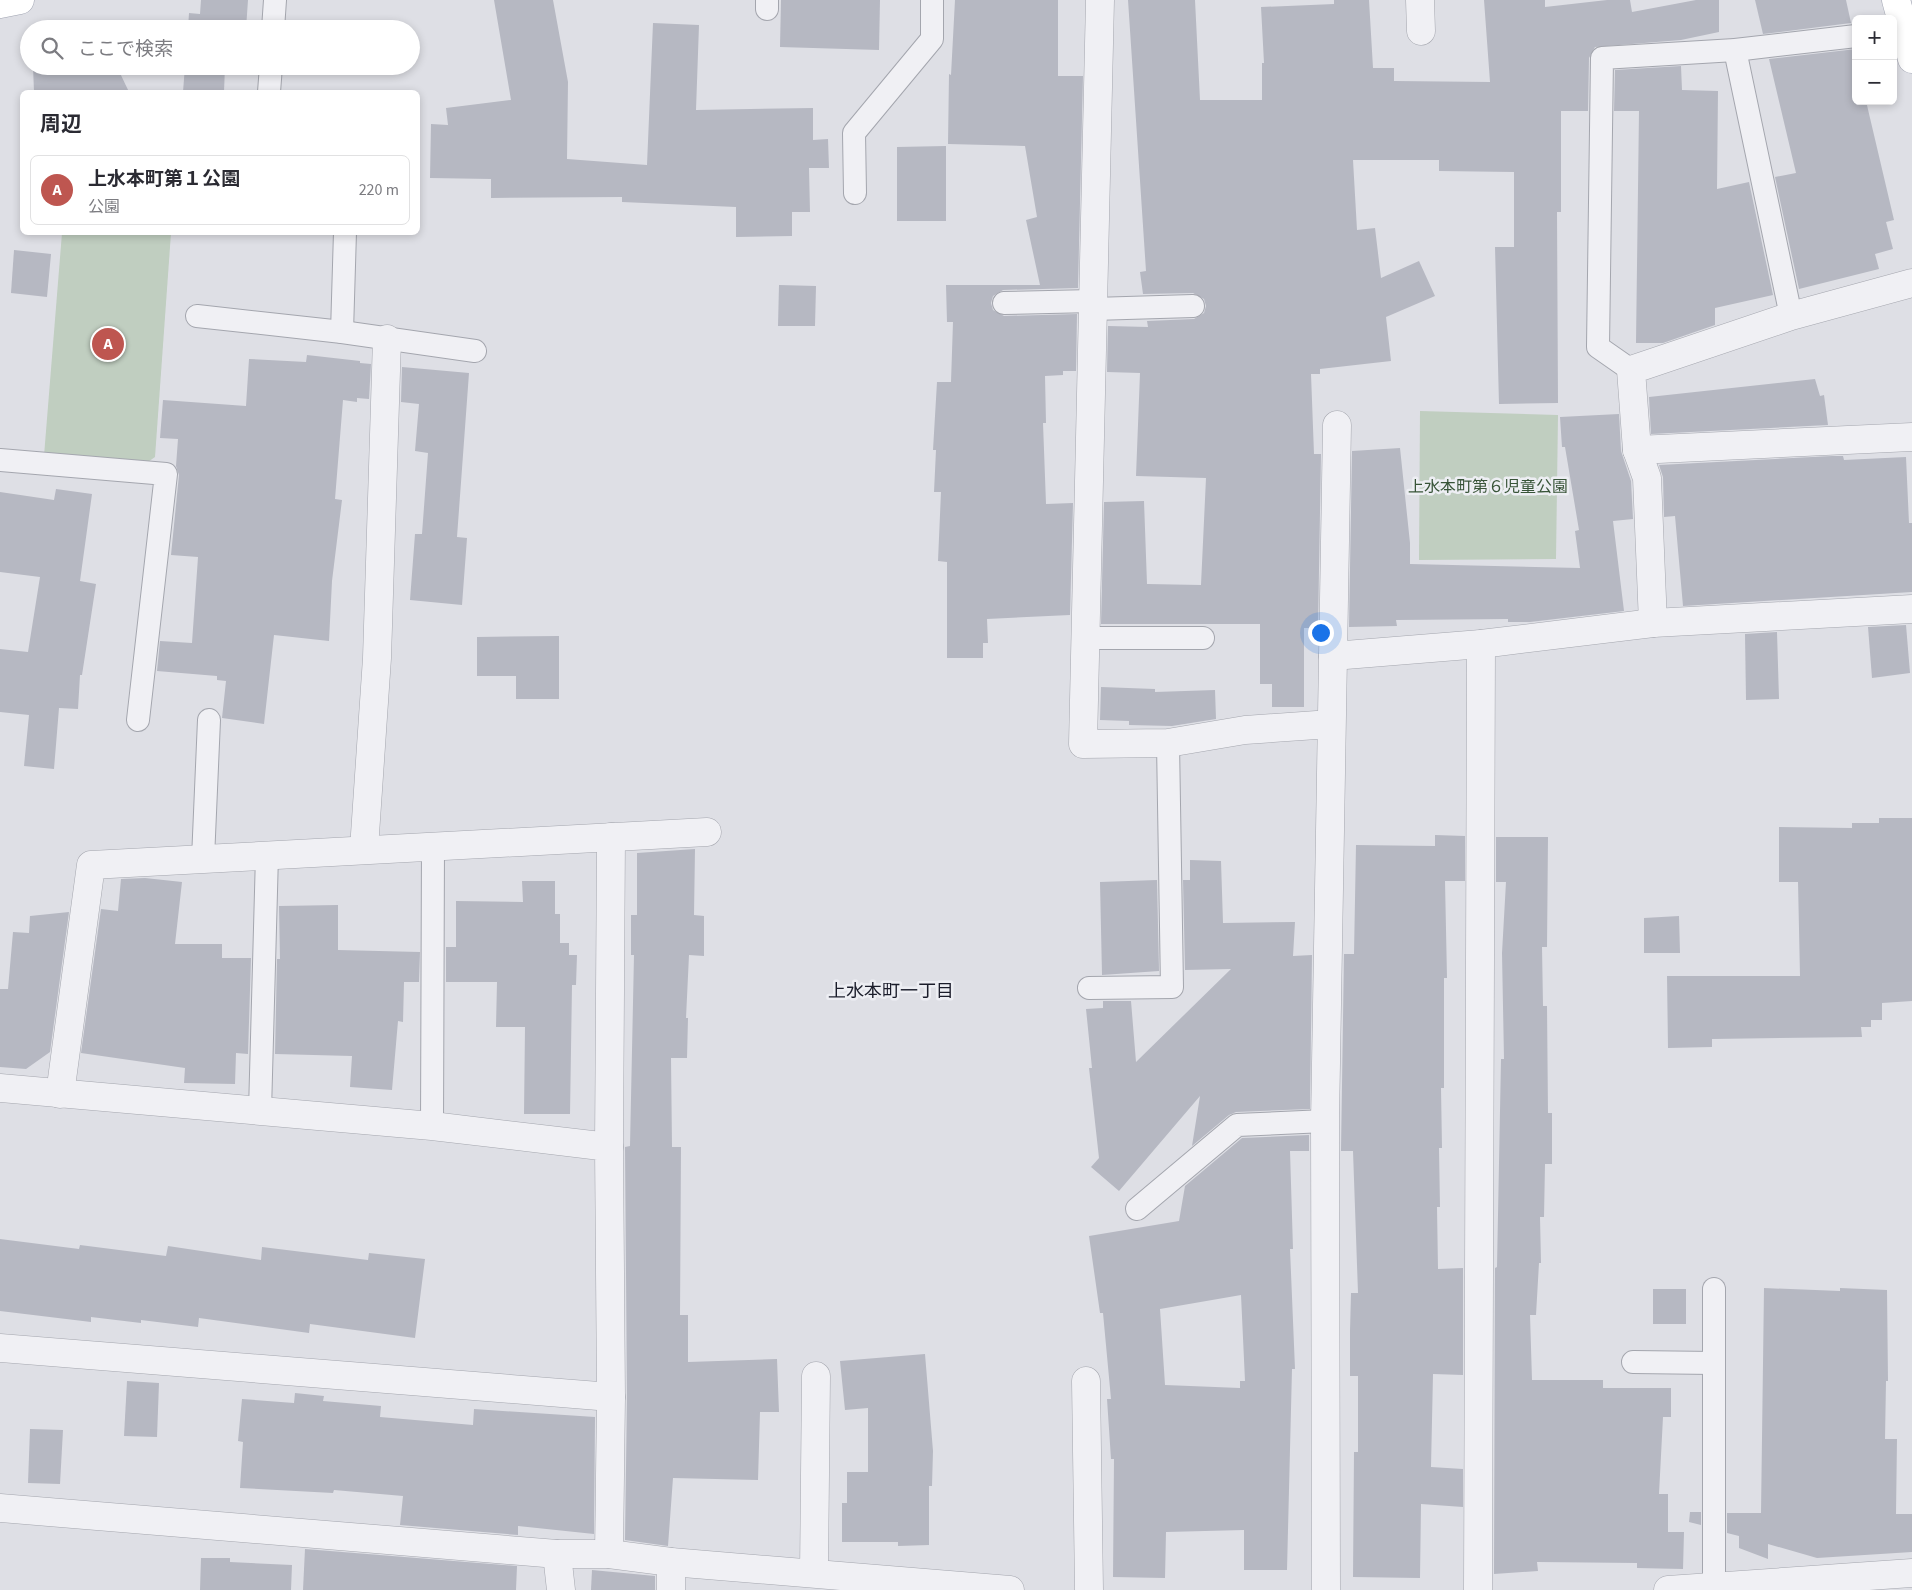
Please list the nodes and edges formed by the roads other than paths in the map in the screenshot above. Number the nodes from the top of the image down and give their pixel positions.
1 (20, 0) edge
2 (275, 0) edge
3 (932, 0) edge
4 (1100, 0) edge
5 (1420, 0) edge
6 (1896, 0) edge
7 (0, 4) edge
8 (274, 20) edge
9 (1421, 31) dead end
10 (1899, 32) edge
11 (1852, 36) edge
12 (1735, 50) junction
13 (1912, 59) edge
14 (270, 75) edge
15 (269, 90) edge
16 (855, 193) dead end
17 (345, 235) edge
18 (1912, 283) edge
19 (1004, 303) dead end
20 (1093, 305) junction
21 (1194, 306) dead end
22 (197, 316) dead end
23 (1790, 316) junction
24 (342, 332) junction
25 (387, 339) junction
26 (475, 351) dead end
27 (1631, 370) junction
28 (1337, 425) dead end
29 (1912, 437) edge
30 (1637, 450) junction
31 (0, 460) edge
32 (1912, 609) edge
33 (1653, 623) junction
34 (1086, 638) junction
35 (1203, 638) dead end
36 (1481, 644) junction
37 (1333, 656) junction
38 (138, 720) dead end
39 (209, 720) dead end
40 (1331, 724) junction
41 (1168, 744) junction
42 (707, 832) dead end
43 (611, 837) junction
44 (433, 846) junction
45 (364, 849) junction
46 (267, 855) junction
47 (203, 859) junction
48 (1089, 988) dead end
49 (0, 1088) edge
50 (60, 1094) junction
51 (260, 1112) junction
52 (1325, 1121) junction
53 (432, 1126) junction
54 (610, 1146) junction
55 (1137, 1209) dead end
56 (1714, 1289) dead end
57 (0, 1348) edge
58 (1633, 1362) dead end
59 (1714, 1363) junction
60 (816, 1376) dead end
61 (1086, 1381) dead end
62 (611, 1397) junction
63 (0, 1508) edge
64 (557, 1554) junction
65 (609, 1554) junction
66 (671, 1562) junction
67 (1912, 1572) edge
68 (814, 1573) junction
69 (859, 1583) edge
70 (1714, 1586) junction
71 (562, 1590) edge
72 (671, 1590) edge
73 (1010, 1590) edge
74 (1089, 1590) edge
75 (1326, 1590) edge
76 (1478, 1590) edge
77 (1668, 1590) edge

1 - 7 main road
2 - 8 lane
3 - 16 lane
4 - 20 street
5 - 9 street
6 - 10 main road
10 - 13 main road
11 - 12 lane
12 - 23 lane
12 - 27 lane
14 - 15 lane
17 - 24 lane
18 - 23 street
19 - 20 lane
20 - 21 lane
20 - 34 street
22 - 24 lane
23 - 27 street
24 - 25 lane
25 - 26 lane
25 - 45 street
27 - 30 street
28 - 37 street
29 - 30 street
30 - 33 street
31 - 38 lane
32 - 33 street
33 - 36 street
34 - 35 lane
34 - 41 street
36 - 37 street
36 - 76 street
37 - 40 street
39 - 47 lane
40 - 41 street
40 - 52 street
41 - 48 lane
42 - 43 street
43 - 44 street
43 - 54 street
44 - 45 street
44 - 53 lane
45 - 46 street
46 - 47 street
46 - 51 lane
47 - 50 street
49 - 50 street
50 - 51 street
51 - 53 street
52 - 55 lane
52 - 75 street
53 - 54 street
54 - 62 street
56 - 59 lane
57 - 62 street
58 - 59 lane
59 - 70 lane
60 - 68 street
61 - 74 street
62 - 65 street
63 - 64 street
64 - 65 street
64 - 71 street
65 - 66 street
66 - 68 street
66 - 72 street
67 - 70 street
68 - 69 street
69 - 73 street
70 - 77 street

